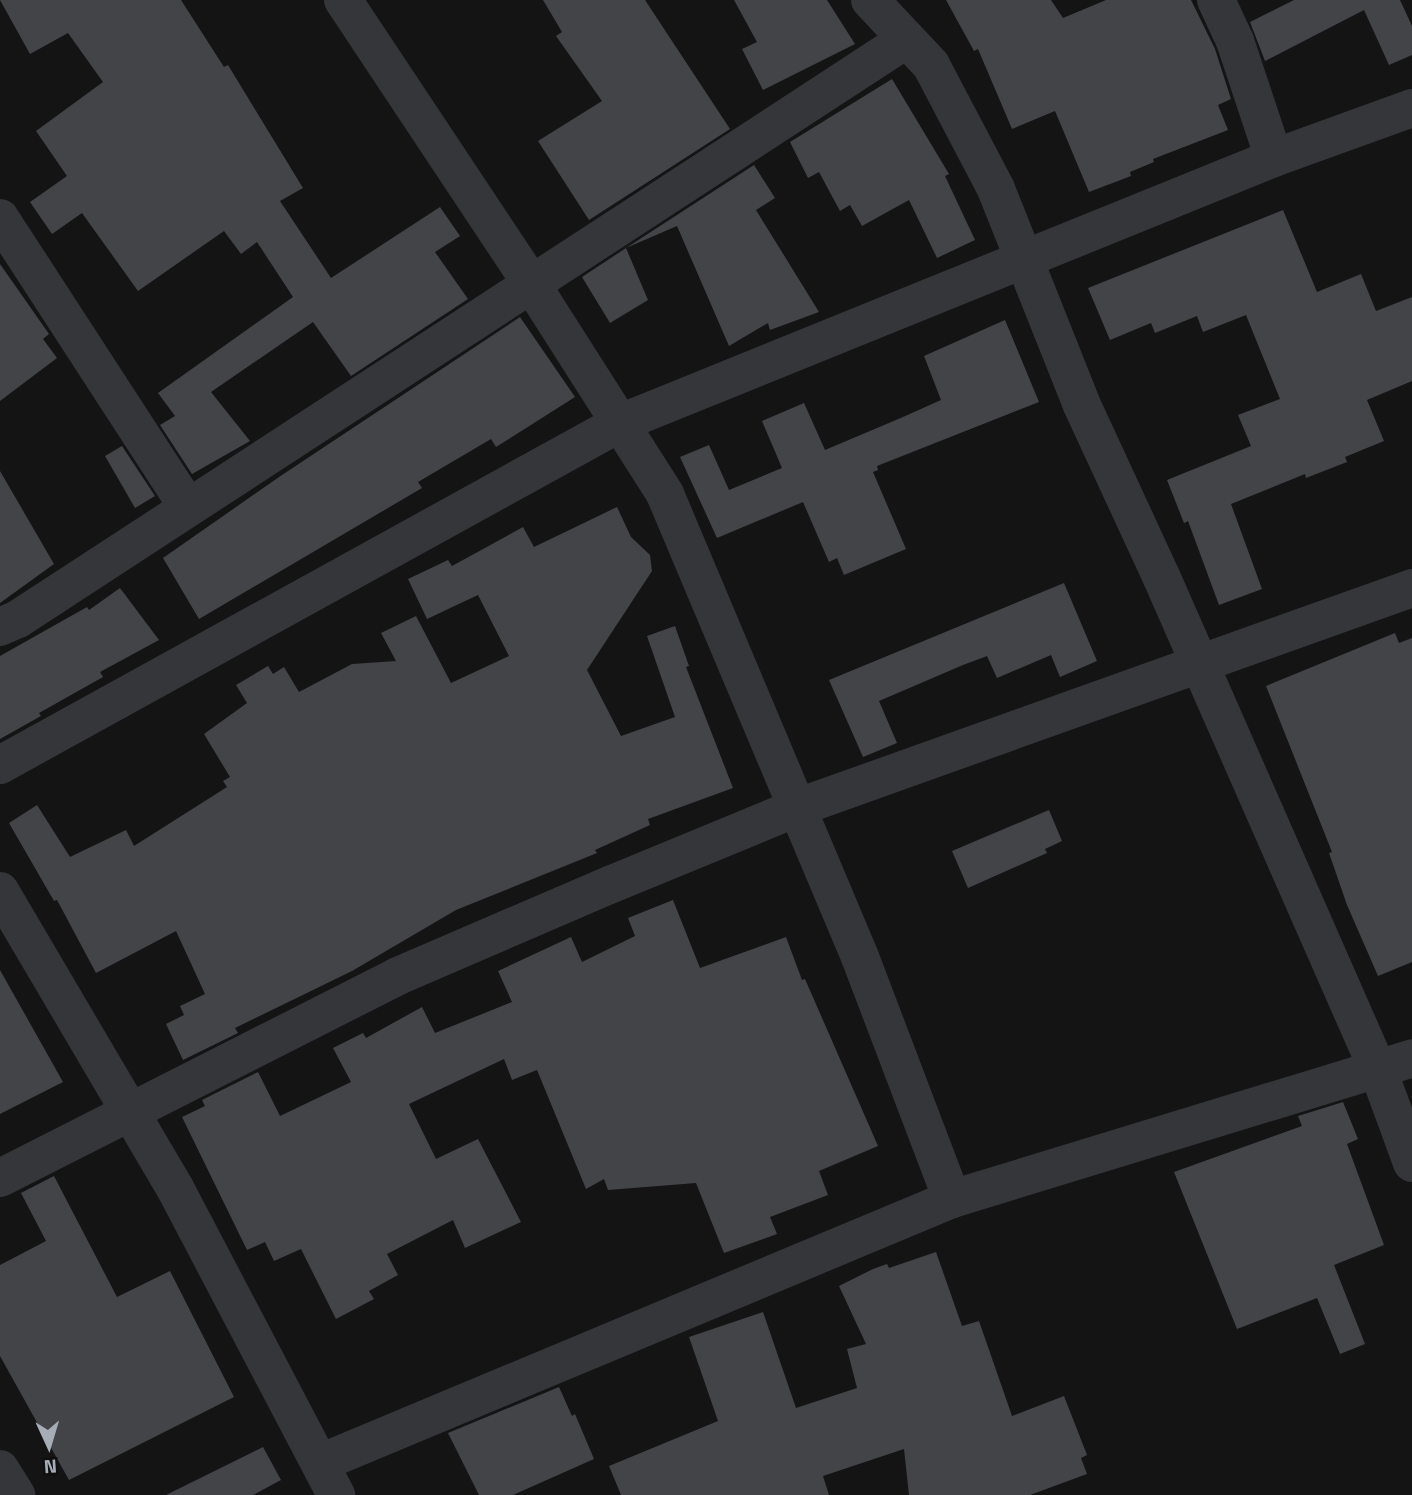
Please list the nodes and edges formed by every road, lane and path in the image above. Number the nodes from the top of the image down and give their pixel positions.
1 (343, 0) edge
2 (870, 0) edge
3 (1216, 0) edge
4 (907, 39) junction
5 (1412, 108) edge
6 (1274, 158) junction
7 (0, 218) edge
8 (1023, 259) junction
9 (532, 285) junction
10 (620, 423) junction
11 (187, 506) junction
12 (1412, 588) edge
13 (0, 627) edge
14 (1199, 662) junction
15 (0, 765) edge
16 (796, 808) junction
17 (0, 891) edge
18 (1395, 1064) edge
19 (132, 1113) junction
20 (1412, 1163) edge
21 (0, 1178) edge
22 (952, 1199) junction
23 (0, 1469) edge
24 (328, 1479) edge
25 (16, 1495) edge

1 - 9 street
2 - 4 street
3 - 6 street
4 - 8 street
4 - 9 street
5 - 6 street
6 - 8 street
7 - 11 street
8 - 10 street
8 - 14 street
9 - 10 street
9 - 11 street
10 - 15 street
10 - 16 street
11 - 13 street
12 - 14 street
14 - 16 street
14 - 18 street
16 - 19 street
16 - 22 street
17 - 19 street
18 - 20 street
18 - 22 street
19 - 21 street
19 - 24 street
22 - 24 street
23 - 25 street

